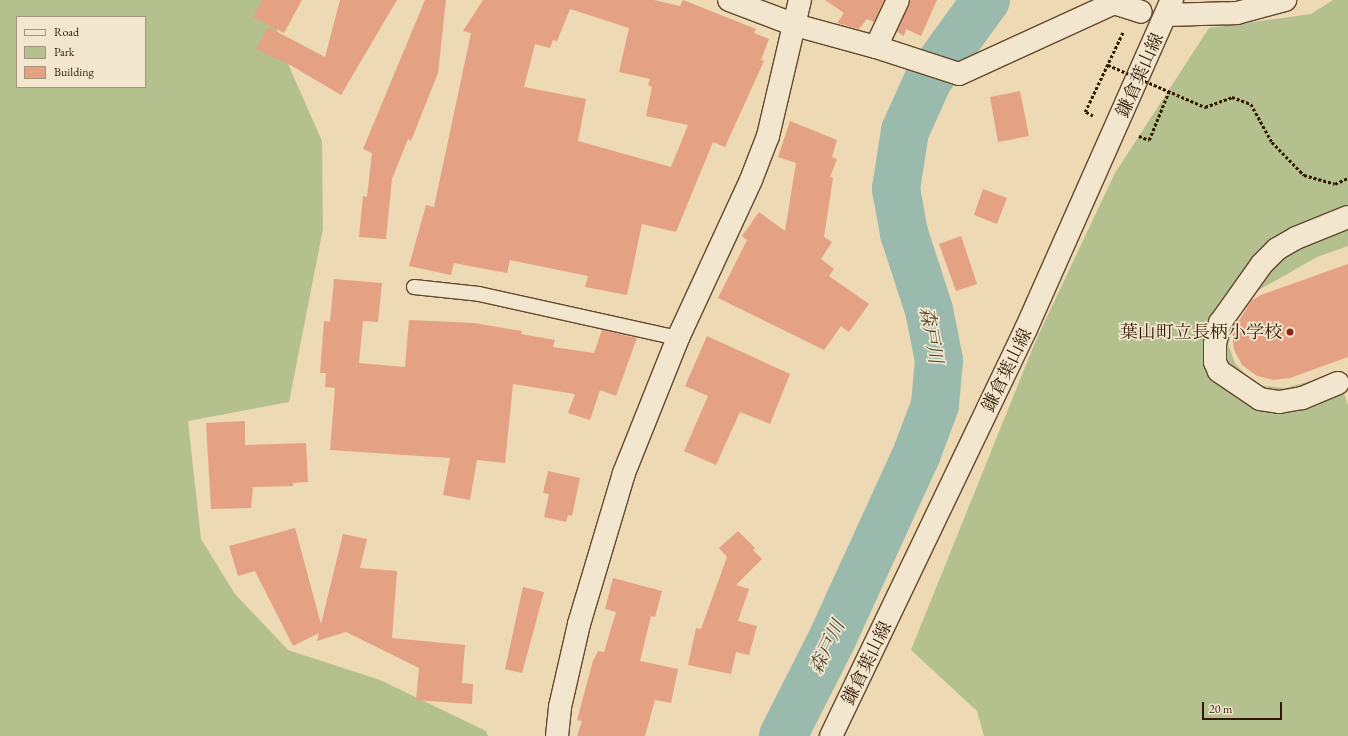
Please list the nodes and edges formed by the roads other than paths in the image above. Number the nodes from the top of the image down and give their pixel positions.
1 (729, 0) edge
2 (800, 0) edge
3 (898, 0) edge
4 (1285, 0) edge
5 (1169, 7) edge
6 (1141, 12) dead end
7 (795, 25) junction
8 (876, 47) junction
9 (1348, 217) edge
10 (414, 287) dead end
11 (678, 338) junction
12 (1338, 382) dead end
13 (556, 736) edge
14 (831, 736) edge

1 - 7 street
2 - 7 street
3 - 8 street
4 - 5 street
5 - 14 street, 鎌倉葉山線
6 - 8 street
7 - 8 street
7 - 11 street
9 - 12 street
10 - 11 lane
11 - 13 street

